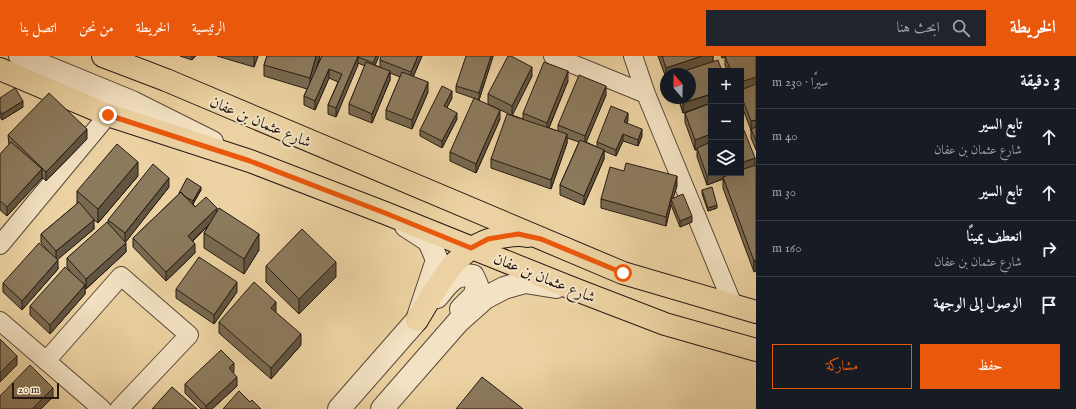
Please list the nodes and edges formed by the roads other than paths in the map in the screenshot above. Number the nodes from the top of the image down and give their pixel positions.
1 (20, 56) edge
2 (103, 56) edge
3 (553, 56) edge
4 (633, 56) edge
5 (0, 69) edge
6 (646, 94) junction
7 (108, 115) junction
8 (250, 161) junction
9 (385, 213) junction
10 (541, 239) junction
11 (0, 245) edge
12 (471, 248) junction
13 (574, 289) junction
14 (733, 305) junction
15 (756, 312) edge
16 (417, 320) junction
17 (0, 321) edge
18 (756, 350) edge
19 (426, 359) junction
20 (46, 361) junction
21 (102, 409) edge
22 (119, 409) edge
23 (339, 409) edge
24 (382, 409) edge

1 - 8 street
2 - 10 main road, شارع عثمان بن عفان
3 - 6 street
4 - 6 street
5 - 7 main road, شارع عثمان بن عفان
6 - 14 street
7 - 8 main road, شارع عثمان بن عفان
7 - 11 street
8 - 9 main road, شارع عثمان بن عفان
9 - 12 main road, شارع عثمان بن عفان
9 - 16 street
10 - 12 main road
10 - 14 main road, شارع عثمان بن عفان
12 - 13 main road, شارع عثمان بن عفان
12 - 16 main road
13 - 18 main road, شارع عثمان بن عفان
13 - 19 street
14 - 15 main road, شارع عثمان بن عفان
16 - 19 street
16 - 23 street
17 - 20 street
19 - 24 street
20 - 21 street
20 - 22 street

